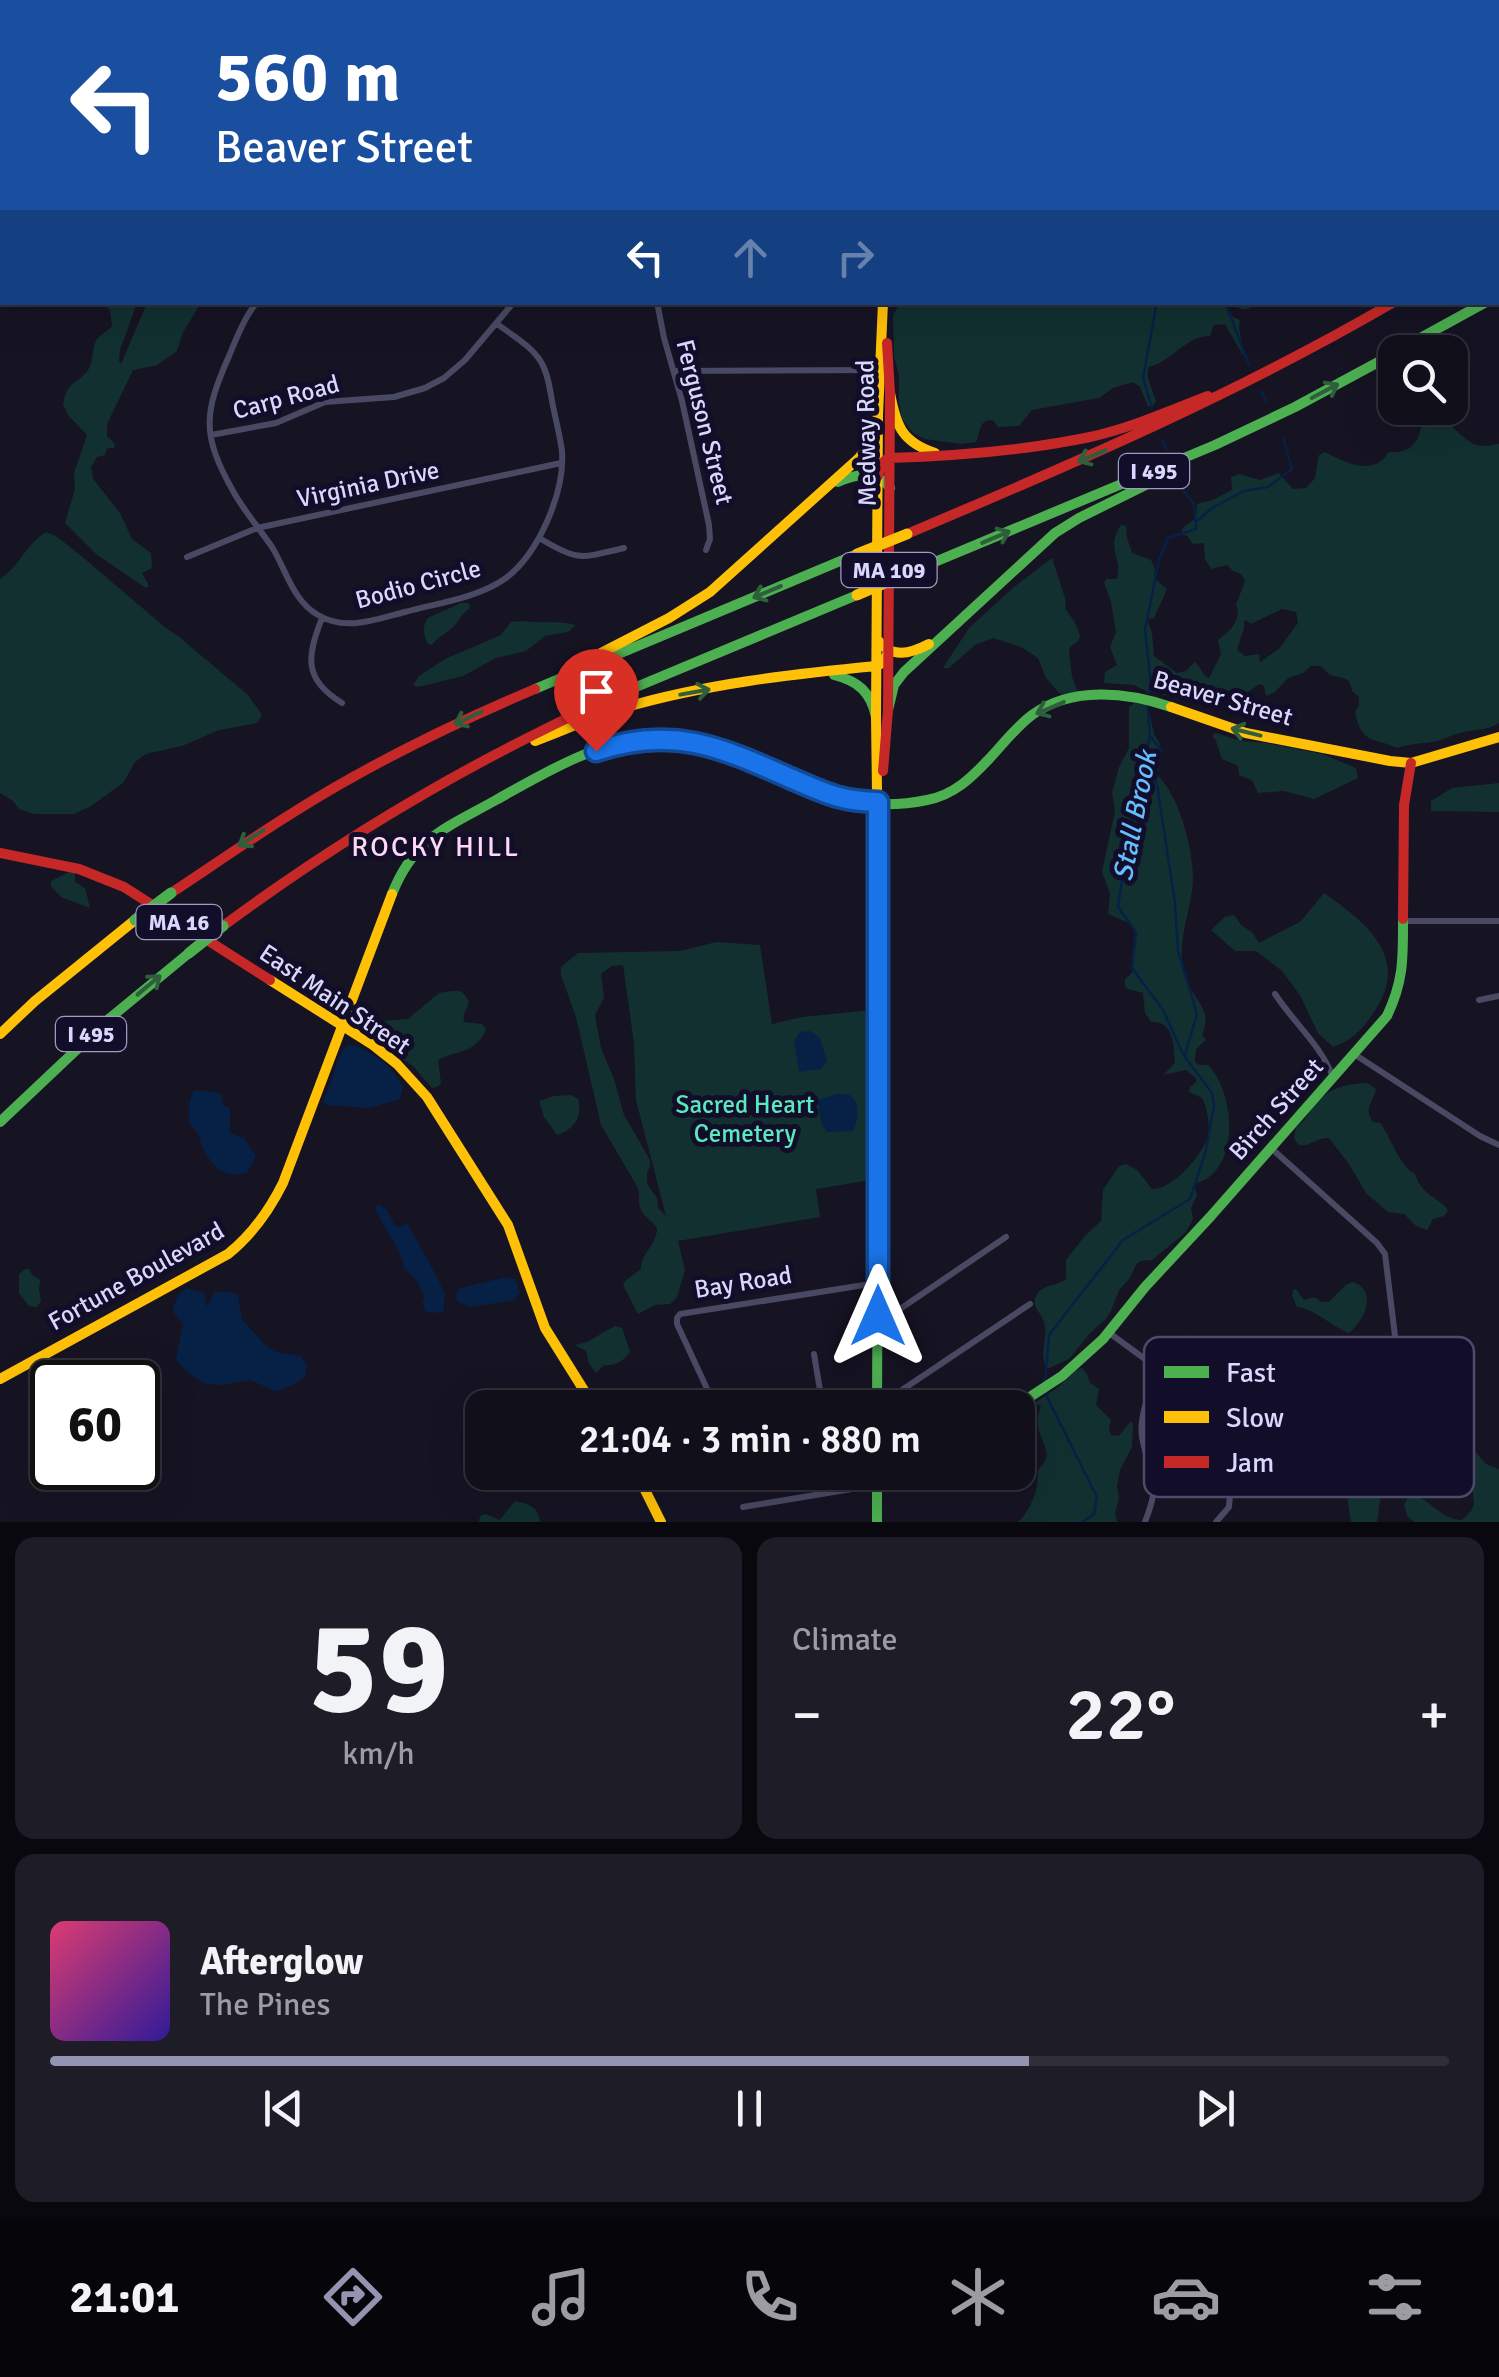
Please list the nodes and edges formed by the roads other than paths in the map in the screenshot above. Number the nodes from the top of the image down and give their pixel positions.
1 (255, 305) edge
2 (511, 305) edge
3 (658, 305) edge
4 (883, 305) edge
5 (1389, 305) edge
6 (1481, 305) edge
7 (496, 323) junction
8 (1426, 335) edge
9 (1378, 361) edge
10 (674, 370) junction
11 (884, 370) junction
12 (1275, 370) junction
13 (890, 393) junction
14 (878, 415) junction
15 (1275, 417) junction
16 (211, 436) junction
17 (959, 456) junction
18 (890, 457) junction
19 (561, 463) junction
20 (878, 476) junction
21 (890, 488) junction
22 (821, 492) junction
23 (257, 528) junction
24 (540, 538) junction
25 (624, 548) dead end
26 (706, 550) dead end
27 (187, 557) dead end
28 (322, 618) junction
29 (943, 635) junction
30 (877, 639) junction
31 (888, 652) junction
32 (876, 666) junction
33 (800, 674) junction
34 (523, 694) junction
35 (342, 702) dead end
36 (888, 710) junction
37 (876, 718) junction
38 (1499, 737) edge
39 (1411, 762) junction
40 (471, 767) junction
41 (878, 802) junction
42 (0, 853) edge
43 (1499, 921) edge
44 (1404, 922) junction
45 (1274, 994) dead end
46 (1499, 996) edge
47 (1479, 1000) dead end
48 (342, 1026) junction
49 (0, 1034) edge
50 (1354, 1054) junction
51 (1333, 1078) junction
52 (0, 1122) edge
53 (1499, 1145) edge
54 (1271, 1148) junction
55 (1006, 1237) dead end
56 (878, 1283) junction
57 (1030, 1304) dead end
58 (878, 1316) junction
59 (1108, 1332) junction
60 (1395, 1337) edge
61 (814, 1354) dead end
62 (1144, 1358) edge
63 (0, 1380) edge
64 (584, 1390) edge
65 (707, 1390) edge
66 (820, 1390) edge
67 (878, 1390) edge
68 (902, 1390) edge
69 (1035, 1394) edge
70 (1144, 1412) edge
71 (1144, 1442) edge
72 (645, 1490) edge
73 (824, 1490) edge
74 (877, 1490) edge
75 (1153, 1497) edge
76 (1231, 1497) edge
77 (743, 1507) dead end
78 (661, 1522) edge
79 (877, 1522) edge
80 (1145, 1522) edge
81 (1216, 1522) edge

1 - 16 street
2 - 7 street, Carp Road
3 - 10 street, Ferguson Street
4 - 11 main road, Medway Road / MA 109
5 - 12 main road, I 495
6 - 8 main road, I 495
7 - 16 street, Carp Road
7 - 19 street
15 -> 9 main road, I 495
10 - 11 street
10 - 26 street, Ferguson Street
11 - 13 main road, Medway Road / MA 109
11 - 14 main road, Medway Road / MA 109
12 - 17 main road
12 -> 34 main road, I 495, bridge
13 - 17 main road
13 - 18 main road, Medway Road / MA 109
14 - 20 main road, Medway Road / MA 109
14 - 22 main road
15 - 29 main road
40 -> 15 main road, I 495, bridge
16 - 23 street, Bodio Circle
17 - 18 main road
18 - 20 main road
18 - 21 main road, Medway Road / MA 109
19 - 23 street, Virginia Drive
19 - 24 street, Bodio Circle
20 - 21 main road
20 - 22 main road
20 - 30 main road, Medway Road / MA 109
21 - 31 main road, Medway Road / MA 109
22 - 34 main road
23 - 27 street, Virginia Drive
23 - 28 street, Bodio Circle
24 - 25 street
24 - 28 street, Bodio Circle
28 - 35 street
29 - 31 main road
29 - 36 main road
30 - 31 main road
30 - 32 main road, Medway Road / MA 109
31 - 32 main road
31 - 36 main road, Medway Road / MA 109
32 - 33 main road
32 - 37 main road, Medway Road / MA 109
33 - 37 main road
40 -> 33 main road
34 -> 49 main road, I 495, bridge
36 - 41 main road, Medway Road / MA 109
37 - 41 main road, Medway Road / MA 109
38 - 39 main road, Beaver Street
39 -> 41 main road, Beaver Street
39 - 44 main road, Birch Street
52 -> 40 main road, I 495, bridge
41 - 48 main road, Beaver Street
41 - 56 main road, Medway Road / MA 109
42 - 48 main road, East Main Street / MA 16
43 - 44 street
44 - 50 main road, Birch Street
45 - 51 street
46 - 47 street
48 - 63 main road, Fortune Boulevard
48 - 64 main road, East Main Street / MA 16
50 - 51 main road, Birch Street
50 - 53 street
51 - 54 main road, Birch Street
54 - 59 main road, Birch Street
54 - 60 street
55 - 58 street
56 - 58 main road, Medway Road / MA 109
56 - 65 street, Bay Road
57 - 68 street
58 - 67 main road, Medway Road / MA 109
59 - 62 street
59 - 69 main road, Birch Street
61 - 66 street
70 - 71 street
72 - 78 main road
73 - 77 street
74 - 79 main road
75 - 80 street
76 - 81 street

